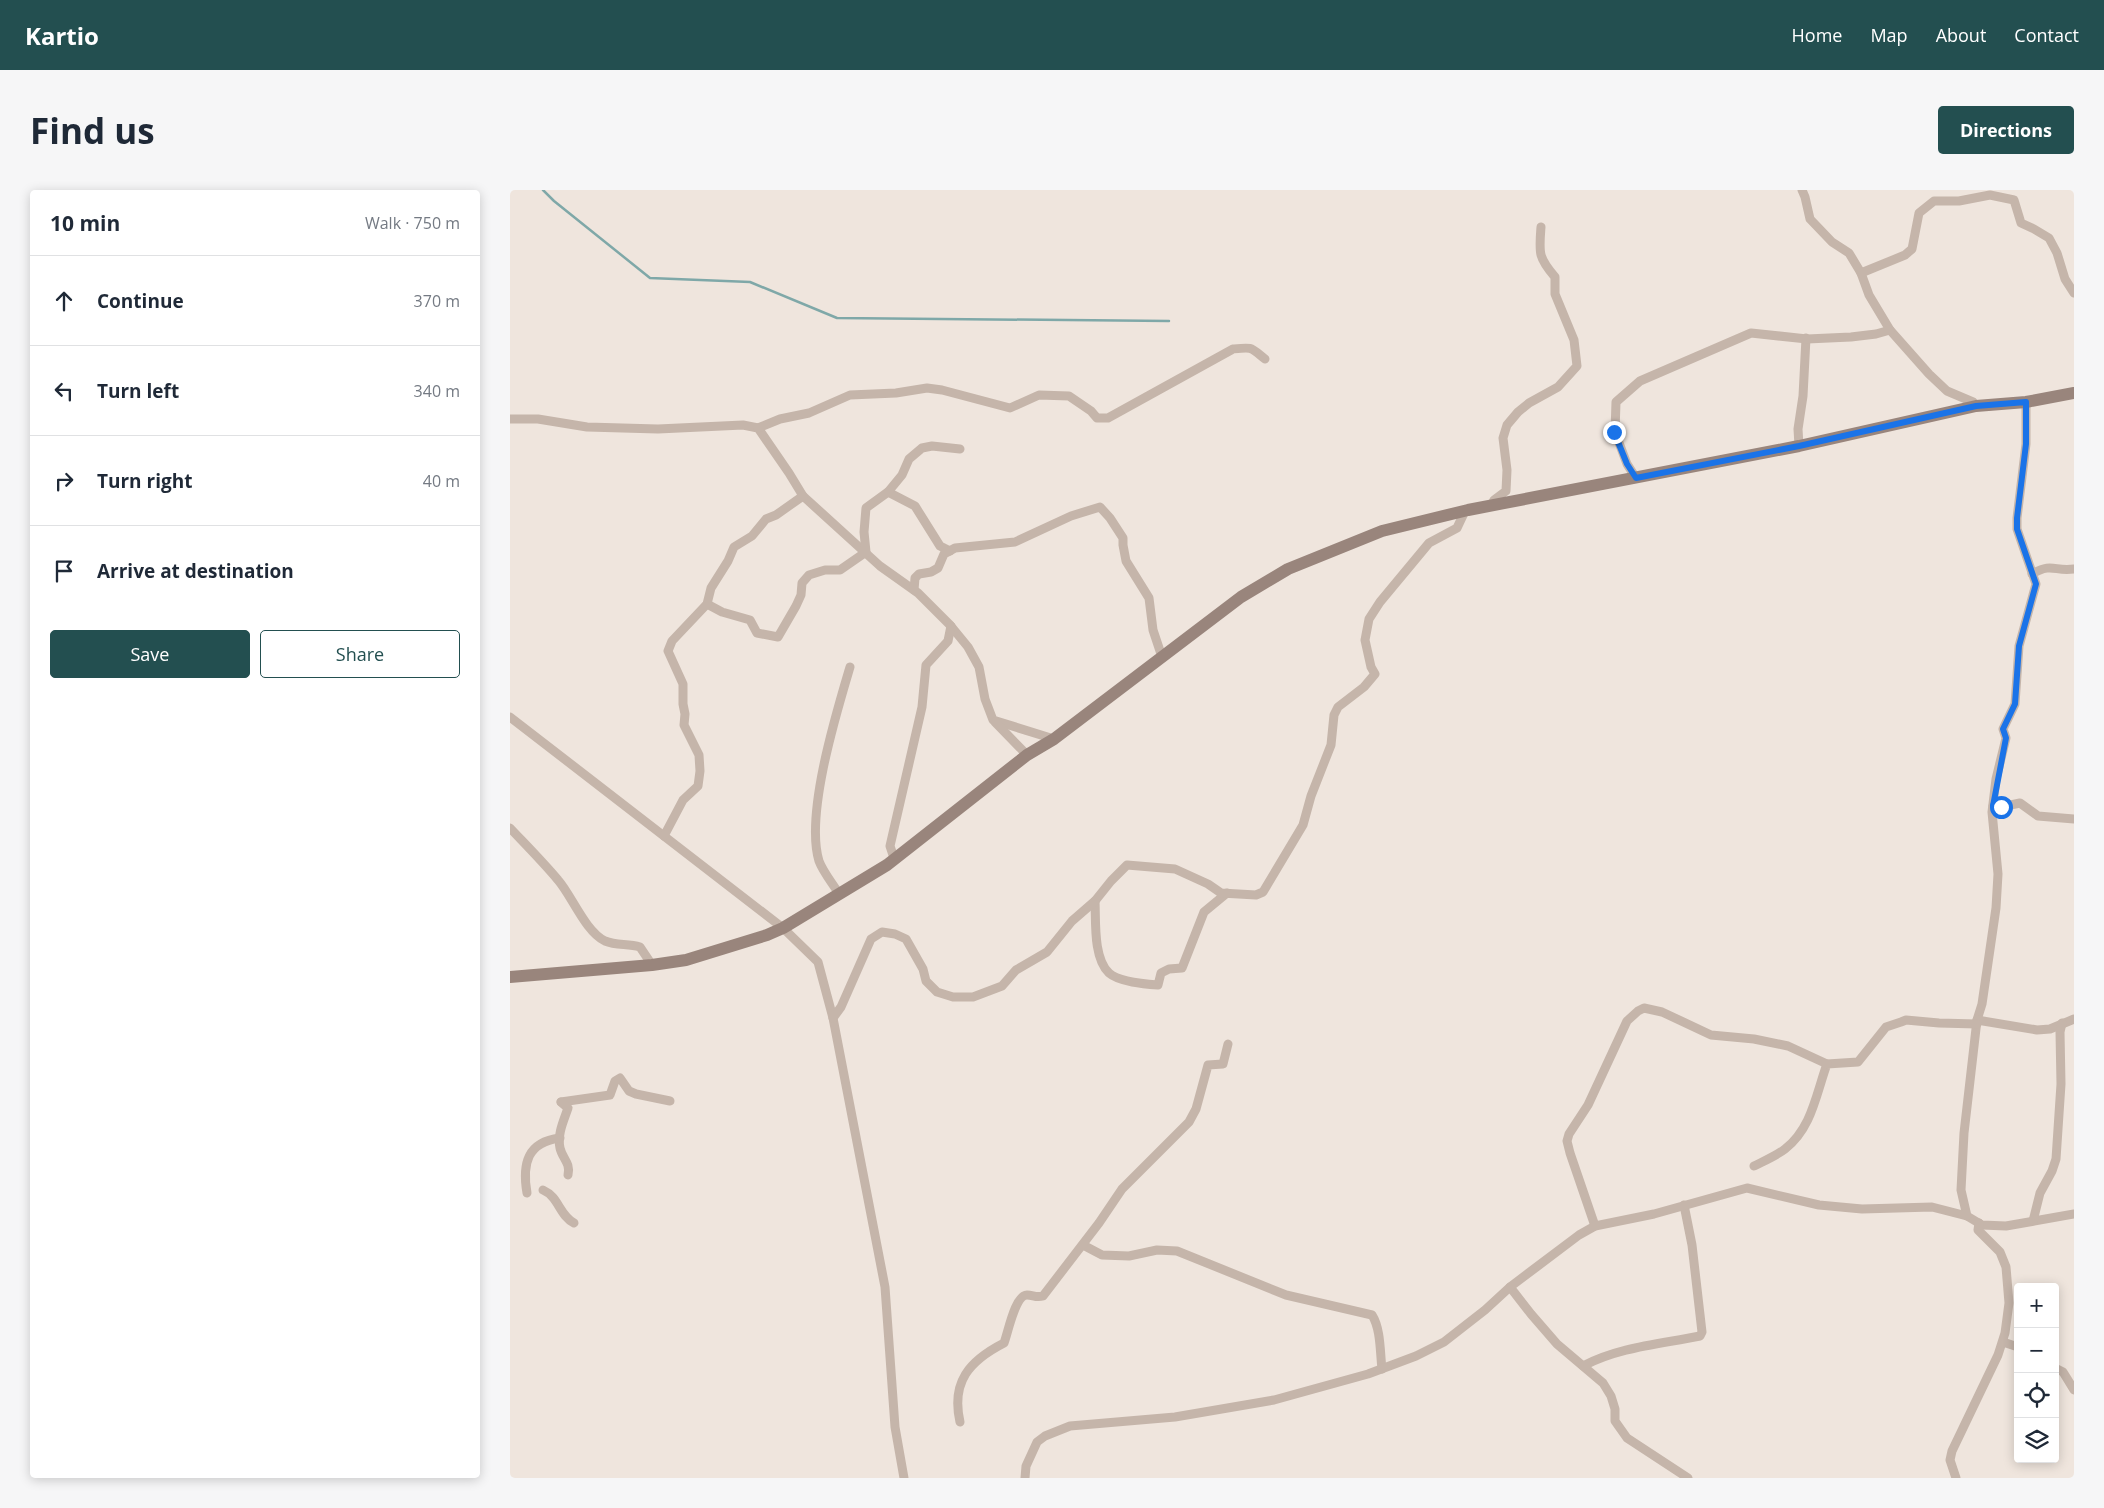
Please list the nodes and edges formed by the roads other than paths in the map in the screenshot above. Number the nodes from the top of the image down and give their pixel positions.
1 (1802, 190) edge
2 (1541, 227) dead end
3 (1861, 273) junction
4 (2074, 293) edge
5 (1890, 330) junction
6 (1806, 338) junction
7 (1265, 359) dead end
8 (2074, 392) edge
9 (2026, 402) junction
10 (1976, 406) junction
11 (510, 419) edge
12 (758, 428) junction
13 (1799, 446) junction
14 (960, 449) dead end
15 (1636, 478) junction
16 (888, 492) junction
17 (803, 496) junction
18 (1491, 506) junction
19 (1465, 511) junction
20 (950, 551) junction
21 (866, 552) junction
22 (2074, 569) edge
23 (2032, 574) junction
24 (914, 590) junction
25 (707, 604) junction
26 (951, 626) junction
27 (1162, 657) junction
28 (850, 667) dead end
29 (510, 717) edge
30 (993, 720) junction
31 (1054, 739) junction
32 (1027, 755) junction
33 (1993, 806) junction
34 (2074, 819) edge
35 (510, 828) edge
36 (664, 836) junction
37 (894, 858) junction
38 (1227, 893) junction
39 (839, 894) junction
40 (1095, 901) junction
41 (783, 928) junction
42 (652, 965) junction
43 (510, 977) edge
44 (833, 1018) junction
45 (2074, 1019) edge
46 (1977, 1022) junction
47 (2062, 1023) junction
48 (1228, 1044) dead end
49 (1827, 1064) junction
50 (670, 1101) dead end
51 (560, 1138) junction
52 (1754, 1166) dead end
53 (568, 1175) dead end
54 (543, 1190) dead end
55 (527, 1193) dead end
56 (1684, 1204) junction
57 (2073, 1213) edge
58 (1967, 1216) junction
59 (2033, 1221) junction
60 (574, 1223) dead end
61 (1979, 1223) junction
62 (1595, 1226) junction
63 (1083, 1245) junction
64 (1510, 1287) junction
65 (2003, 1342) junction
66 (2014, 1346) edge
67 (1583, 1366) junction
68 (1382, 1369) junction
69 (2059, 1370) edge
70 (2074, 1390) edge
71 (960, 1422) dead end
72 (904, 1478) edge
73 (1025, 1478) edge
74 (1688, 1478) edge
75 (1956, 1478) edge

1 - 3 street
2 - 18 street
3 - 4 street
3 - 5 street
5 - 6 street
5 - 10 street
6 - 13 street
6 - 15 street
7 - 12 street
8 - 9 street
9 - 10 street
9 - 23 street
10 - 13 street
11 - 12 street
12 - 17 street
13 - 15 street
14 - 16 street
15 - 18 street
16 - 20 street
16 - 21 street
17 - 21 street
17 - 25 street
18 - 19 street
19 - 27 street
19 - 38 street
20 - 24 street
20 - 27 street
21 - 24 street
21 - 25 street
22 - 23 street
23 - 33 street
24 - 26 street
25 - 36 street
26 - 30 street
26 - 37 street
27 - 31 street
28 - 39 street
29 - 36 street
30 - 31 street
30 - 32 street
31 - 32 street
32 - 37 street
33 - 34 street
33 - 46 street
35 - 42 street
36 - 41 street
37 - 39 street
38 - 40 street
38 - 40 street
39 - 41 street
40 - 44 street
41 - 42 street
41 - 44 street
42 - 43 street
44 - 72 street
45 - 47 street
46 - 47 street
46 - 49 street
46 - 58 street
47 - 59 street
48 - 63 street
49 - 52 street
49 - 62 street
50 - 51 street
51 - 53 street
51 - 55 street
54 - 60 street
56 - 58 street
56 - 62 street
56 - 67 street
57 - 59 street
58 - 61 street
59 - 61 street
61 - 65 street
62 - 64 street
63 - 68 street
63 - 71 street
64 - 67 street
64 - 68 street
65 - 66 street
65 - 75 street
67 - 74 street
68 - 73 street
69 - 70 street

